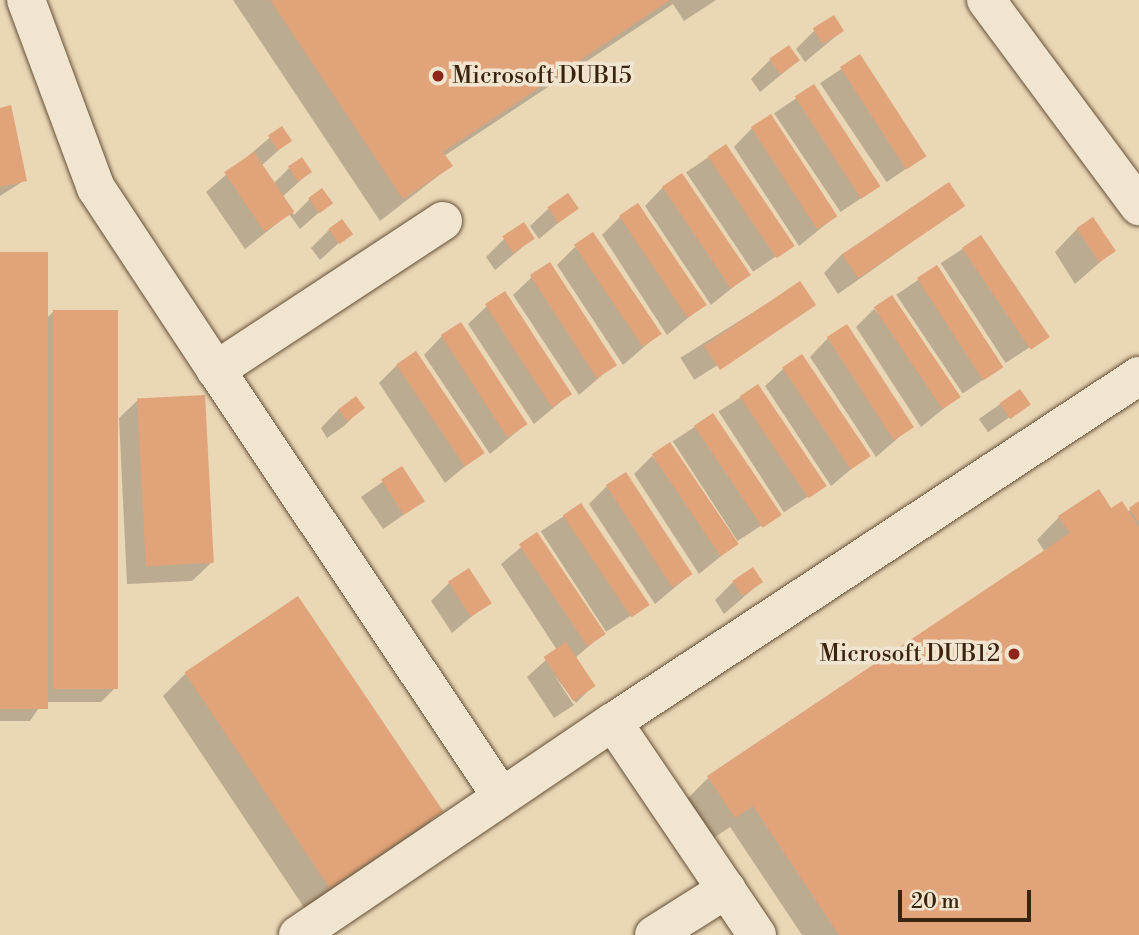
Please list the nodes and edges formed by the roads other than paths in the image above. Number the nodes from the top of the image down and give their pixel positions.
1 (26, 0) edge
2 (986, 0) edge
3 (1139, 206) edge
4 (443, 221) dead end
5 (216, 370) junction
6 (1139, 376) edge
7 (613, 722) junction
8 (501, 796) junction
9 (727, 889) junction
10 (298, 935) edge
11 (654, 935) edge
12 (757, 935) edge

1 - 5 lane
2 - 3 lane
4 - 5 lane
5 - 8 lane
6 - 7 lane
7 - 8 lane
7 - 9 lane
8 - 10 lane
9 - 11 lane
9 - 12 lane

